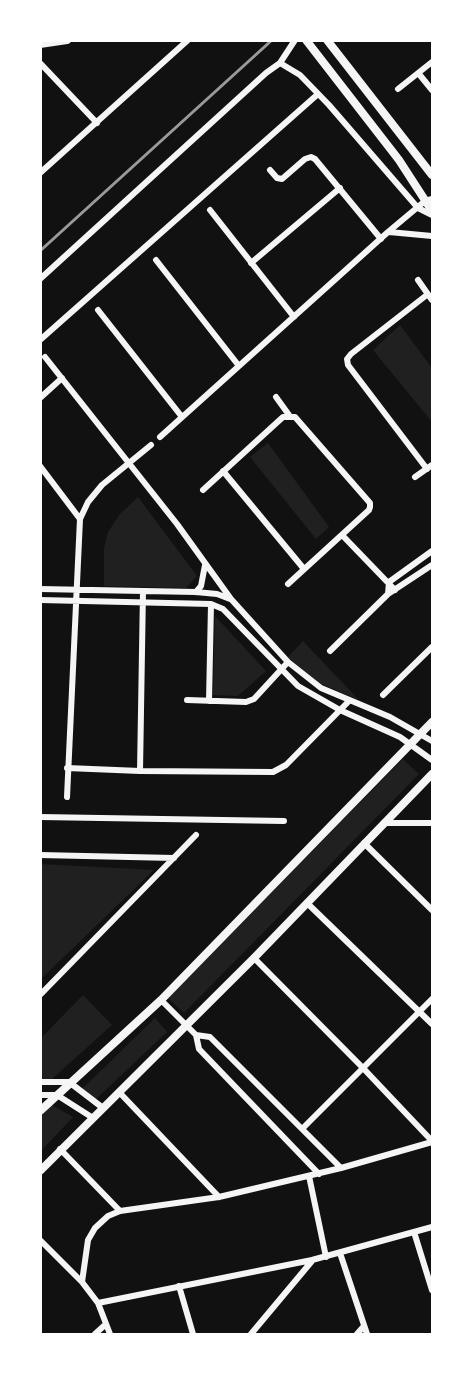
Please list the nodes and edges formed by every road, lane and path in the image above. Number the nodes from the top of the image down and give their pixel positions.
1 (67, 40) edge
2 (188, 40) edge
3 (295, 40) edge
4 (306, 40) edge
5 (327, 40) edge
6 (40, 44) edge
7 (432, 62) edge
8 (40, 63) edge
9 (280, 63) junction
10 (419, 74) junction
11 (398, 89) dead end
12 (432, 90) edge
13 (318, 94) junction
14 (97, 123) junction
15 (270, 170) dead end
16 (41, 171) edge
17 (432, 175) edge
18 (340, 188) junction
19 (429, 200) edge
20 (418, 208) junction
21 (210, 210) dead end
22 (432, 213) edge
23 (388, 232) junction
24 (432, 236) edge
25 (381, 239) junction
26 (156, 260) dead end
27 (251, 263) junction
28 (40, 279) edge
29 (418, 280) dead end
30 (430, 297) edge
31 (98, 310) dead end
32 (294, 317) junction
33 (40, 340) edge
34 (45, 357) dead end
35 (239, 366) junction
36 (62, 378) junction
37 (276, 397) dead end
38 (40, 398) edge
39 (289, 416) junction
40 (182, 417) junction
41 (160, 437) dead end
42 (151, 445) dead end
43 (129, 462) junction
44 (40, 466) edge
45 (430, 467) edge
46 (224, 471) junction
47 (415, 477) dead end
48 (202, 490) dead end
49 (80, 519) junction
50 (342, 535) junction
51 (432, 551) edge
52 (423, 557) junction
53 (206, 564) junction
54 (432, 568) edge
55 (304, 569) junction
56 (389, 582) junction
57 (288, 584) dead end
58 (40, 589) edge
59 (77, 590) junction
60 (395, 590) junction
61 (142, 591) junction
62 (195, 592) junction
63 (388, 594) junction
64 (231, 599) junction
65 (40, 600) edge
66 (76, 601) junction
67 (142, 602) junction
68 (211, 604) junction
69 (432, 647) edge
70 (330, 651) dead end
71 (288, 662) junction
72 (281, 670) junction
73 (383, 695) dead end
74 (187, 700) dead end
75 (209, 701) junction
76 (349, 701) junction
77 (340, 710) junction
78 (432, 722) edge
79 (420, 733) junction
80 (432, 741) edge
81 (410, 744) junction
82 (432, 760) edge
83 (67, 768) junction
84 (140, 771) junction
85 (432, 774) edge
86 (67, 797) dead end
87 (40, 817) edge
88 (284, 821) dead end
89 (384, 823) junction
90 (432, 823) edge
91 (196, 835) dead end
92 (364, 843) junction
93 (40, 855) edge
94 (174, 858) junction
95 (307, 903) junction
96 (432, 910) edge
97 (254, 958) junction
98 (40, 995) edge
99 (432, 999) edge
100 (161, 1000) junction
101 (419, 1011) junction
102 (186, 1024) junction
103 (432, 1024) edge
104 (196, 1035) junction
105 (363, 1068) junction
106 (40, 1082) edge
107 (69, 1083) junction
108 (119, 1092) junction
109 (40, 1095) edge
110 (57, 1095) junction
111 (103, 1108) junction
112 (40, 1111) edge
113 (93, 1118) junction
114 (303, 1128) junction
115 (432, 1141) edge
116 (60, 1149) junction
117 (341, 1168) junction
118 (40, 1171) edge
119 (319, 1174) junction
120 (309, 1176) junction
121 (219, 1197) junction
122 (120, 1211) junction
123 (432, 1227) edge
124 (414, 1232) junction
125 (40, 1240) edge
126 (340, 1253) junction
127 (326, 1257) junction
128 (312, 1260) junction
129 (82, 1282) junction
130 (179, 1286) junction
131 (432, 1290) edge
132 (98, 1303) junction
133 (106, 1324) junction
134 (364, 1326) junction
135 (95, 1335) edge
136 (110, 1335) edge
137 (194, 1335) edge
138 (251, 1335) edge
139 (357, 1335) edge
140 (367, 1335) edge

1 - 6 street
2 - 14 street
3 - 9 street
4 - 19 street
5 - 17 street
7 - 10 street
8 - 14 street
9 - 13 street
9 - 28 street
10 - 11 street
10 - 12 street
13 - 20 street
13 - 33 street
14 - 16 street
15 - 18 street
18 - 25 street
18 - 27 street
19 - 20 street
19 - 22 street
20 - 22 street
20 - 23 street
21 - 27 street
23 - 24 street
23 - 25 street
25 - 32 street
26 - 35 street
27 - 32 street
29 - 30 street
30 - 45 street
31 - 40 street
32 - 35 street
34 - 36 street
35 - 40 street
36 - 38 street
36 - 43 street
37 - 39 street
39 - 46 street
39 - 50 street
40 - 41 street
42 - 43 street
43 - 49 street
43 - 53 street
44 - 49 street
45 - 47 street
46 - 48 street
46 - 55 street
49 - 59 street
50 - 55 street
50 - 56 street
51 - 52 street
52 - 54 street
52 - 56 street
53 - 62 street
53 - 64 street
54 - 60 street
55 - 57 street
56 - 60 street
56 - 63 street
58 - 59 street
59 - 61 street
59 - 66 street
60 - 63 street
61 - 62 street
61 - 67 street
62 - 64 street
63 - 70 street
64 - 71 street
65 - 66 street
66 - 67 street
66 - 83 street
67 - 68 street
67 - 84 street
68 - 72 street
68 - 75 street
69 - 73 street
71 - 72 street
71 - 76 street
72 - 75 street
72 - 77 street
74 - 75 street
76 - 77 street
76 - 79 street
77 - 81 street
77 - 84 street
78 - 79 street
79 - 80 street
79 - 81 street
81 - 82 street
81 - 100 street
83 - 84 street
83 - 86 street
85 - 89 street
87 - 88 street
89 - 90 street
89 - 92 street
91 - 94 street
92 - 95 street
92 - 96 street
93 - 94 street
94 - 98 street
95 - 97 street
95 - 101 street
97 - 102 street
97 - 105 street
99 - 101 street
100 - 102 street
100 - 107 street
101 - 103 street
101 - 105 street
102 - 104 street
102 - 108 street
104 - 114 street
104 - 119 street
105 - 114 street
105 - 115 street
106 - 107 street
107 - 110 street
107 - 111 street
108 - 111 street
108 - 121 street
109 - 110 street
110 - 112 street
110 - 113 street
111 - 113 street
113 - 116 street
114 - 117 street
115 - 117 street
116 - 118 street
116 - 122 street
117 - 119 street
119 - 120 street
120 - 121 street
120 - 127 street
121 - 122 street
122 - 129 street
123 - 124 street
124 - 126 street
124 - 131 street
125 - 129 street
126 - 127 street
126 - 134 street
127 - 128 street
128 - 130 street
128 - 138 street
129 - 132 street
130 - 132 street
130 - 137 street
132 - 133 street
133 - 135 street
133 - 136 street
134 - 139 street
134 - 140 street

